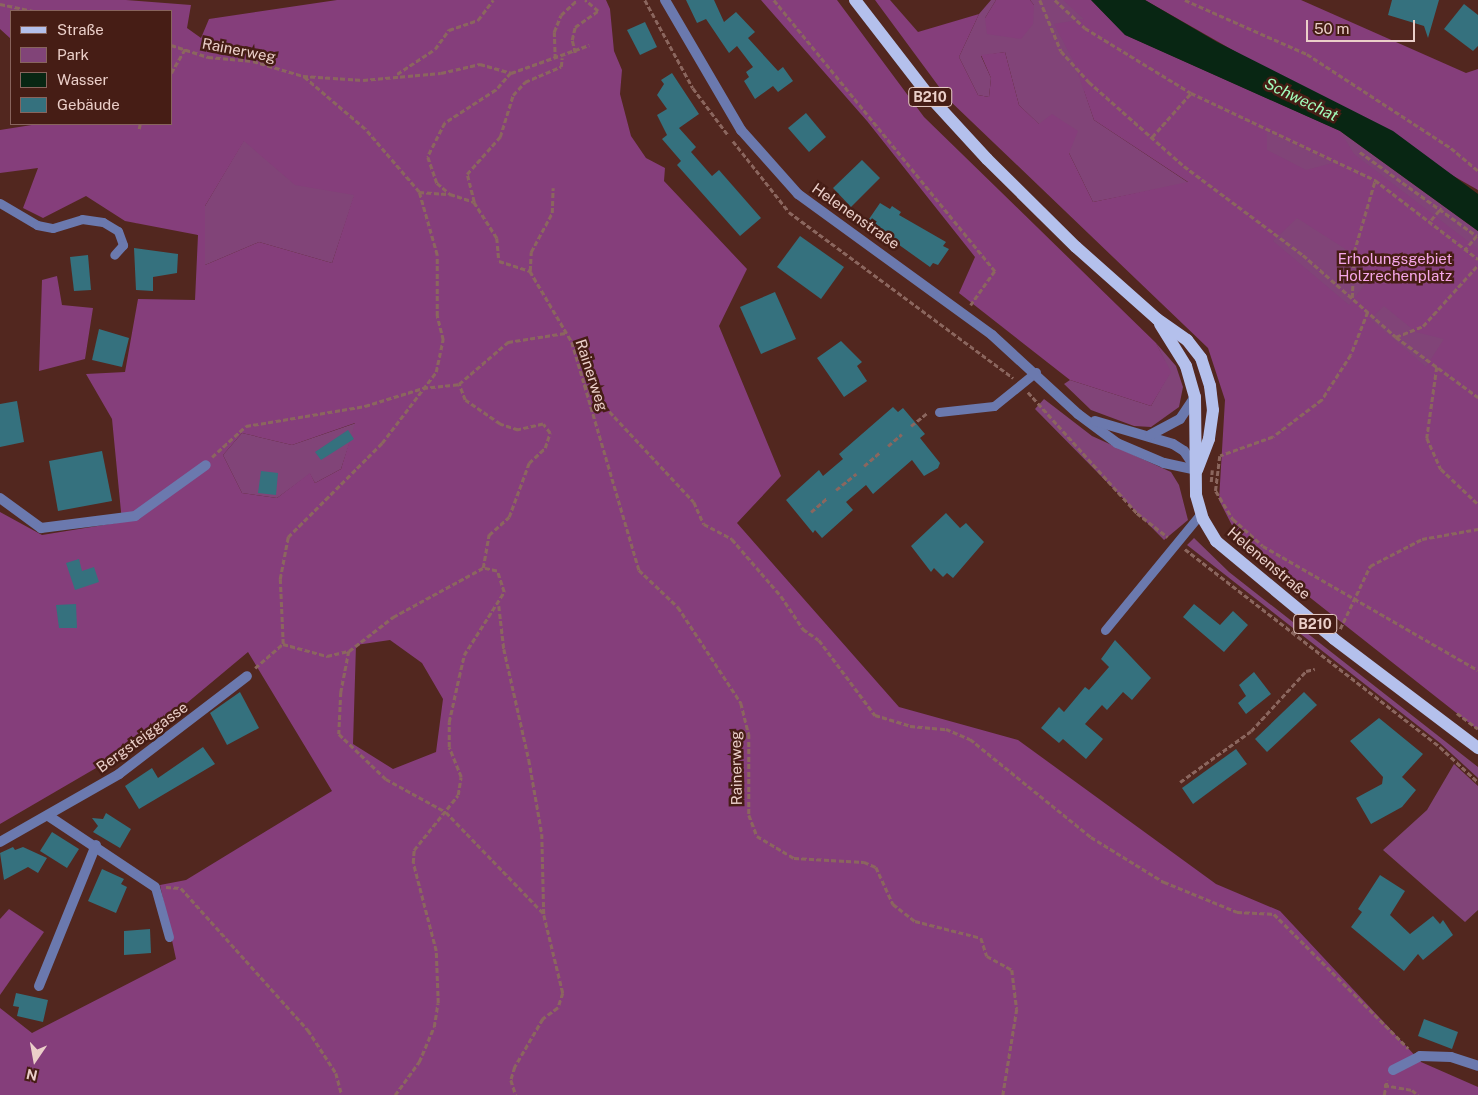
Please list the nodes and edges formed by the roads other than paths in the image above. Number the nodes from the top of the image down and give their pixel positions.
1 (665, 0) edge
2 (855, 0) edge
3 (0, 203) edge
4 (114, 255) dead end
5 (1157, 320) junction
6 (1036, 372) junction
7 (1195, 397) junction
8 (939, 412) dead end
9 (1078, 414) junction
10 (1150, 436) junction
11 (206, 465) road end
12 (1197, 470) junction
13 (0, 498) edge
14 (1201, 513) junction
15 (1105, 630) dead end
16 (247, 676) road end
17 (1478, 748) edge
18 (50, 817) junction
19 (0, 842) edge
20 (96, 845) junction
21 (155, 887) joint
22 (169, 937) dead end
23 (40, 986) dead end
24 (1478, 1066) edge
25 (1393, 1070) road end

1 - 6 street, Helenenstraße
2 - 5 main road, B210
3 - 4 lane
5 - 7 main road, B210
5 - 12 main road, B210
6 - 8 lane
6 - 9 street, Helenenstraße
7 - 10 street
7 - 12 main road, Helenenstraße / B210
9 - 10 street, Helenenstraße
9 - 12 street, Helenenstraße
10 - 12 street, Helenenstraße
11 - 13 street
12 - 14 main road, Helenenstraße / B210
14 - 15 lane
14 - 17 main road, Helenenstraße / B210
16 - 18 street, Bergsteiggasse
18 - 19 street, Bergsteiggasse
18 - 20 street
20 - 21 street
20 - 23 street
21 - 22 lane
24 - 25 street

